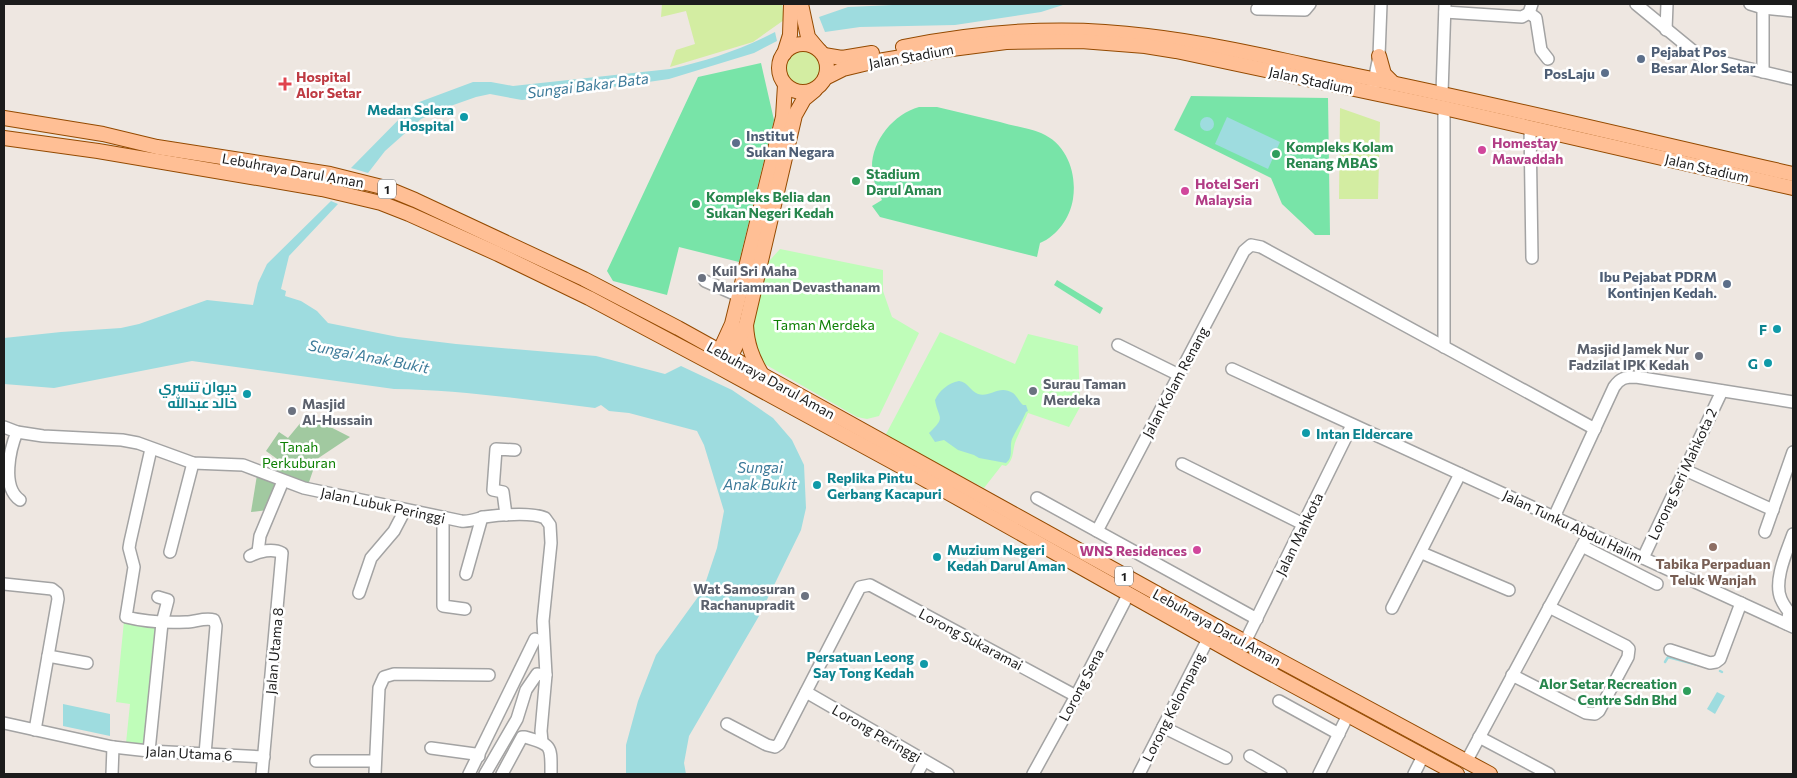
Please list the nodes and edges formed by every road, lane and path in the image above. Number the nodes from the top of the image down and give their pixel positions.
1 (791, 4) edge
2 (801, 4) edge
3 (1310, 4) edge
4 (1381, 4) edge
5 (1636, 4) edge
6 (1668, 4) edge
7 (1750, 4) edge
8 (1763, 6) edge
9 (1445, 8) edge
10 (1531, 8) edge
11 (1257, 9) dead end
12 (1793, 11) edge
13 (1666, 30) junction
14 (821, 52) junction
15 (784, 54) junction
16 (1379, 56) junction
17 (1548, 59) dead end
18 (1763, 72) junction
19 (1357, 76) junction
20 (826, 78) junction
21 (1793, 79) edge
22 (1393, 83) junction
23 (785, 85) junction
24 (1373, 86) junction
25 (815, 90) junction
26 (1442, 93) junction
27 (1444, 108) junction
28 (4, 111) edge
29 (4, 118) edge
30 (23, 120) junction
31 (1530, 128) junction
32 (5, 139) edge
33 (1793, 174) edge
34 (1793, 188) edge
35 (1532, 258) dead end
36 (705, 281) dead end
37 (739, 296) junction
38 (746, 325) junction
39 (1118, 344) dead end
40 (1444, 347) junction
41 (725, 354) junction
42 (719, 367) junction
43 (1232, 369) dead end
44 (761, 374) junction
45 (1179, 375) junction
46 (1722, 391) junction
47 (1793, 402) edge
48 (1352, 425) junction
49 (4, 427) edge
50 (1595, 429) junction
51 (17, 432) junction
52 (151, 449) junction
53 (515, 450) dead end
54 (1793, 452) edge
55 (193, 463) junction
56 (1182, 464) dead end
57 (1685, 470) junction
58 (1460, 474) junction
59 (283, 481) junction
60 (1037, 498) dead end
61 (20, 500) dead end
62 (405, 510) junction
63 (1773, 510) junction
64 (506, 515) junction
65 (443, 517) junction
66 (1554, 517) junction
67 (482, 518) junction
68 (1303, 524) junction
69 (1097, 531) junction
70 (1765, 532) dead end
71 (1589, 533) junction
72 (1791, 539) edge
73 (1582, 546) junction
74 (170, 552) dead end
75 (1422, 553) junction
76 (1643, 558) junction
77 (466, 574) dead end
78 (4, 584) edge
79 (1657, 584) dead end
80 (1509, 590) dead end
81 (359, 592) dead end
82 (1128, 595) junction
83 (158, 597) dead end
84 (1741, 603) junction
85 (1549, 607) junction
86 (1392, 608) dead end
87 (465, 609) dead end
88 (1257, 619) junction
89 (162, 623) junction
90 (1790, 626) edge
91 (535, 639) dead end
92 (1208, 639) junction
93 (1245, 642) junction
94 (1670, 650) dead end
95 (48, 656) junction
96 (87, 663) dead end
97 (521, 669) junction
98 (489, 675) dead end
99 (542, 675) junction
100 (1512, 675) junction
101 (806, 692) junction
102 (1076, 696) junction
103 (1279, 701) dead end
104 (1348, 716) junction
105 (517, 719) junction
106 (4, 724) edge
107 (727, 724) dead end
108 (1163, 727) junction
109 (35, 730) junction
110 (1339, 734) junction
111 (1480, 736) junction
112 (522, 737) junction
113 (542, 742) junction
114 (113, 747) junction
115 (430, 748) dead end
116 (149, 751) junction
117 (204, 754) junction
118 (479, 756) junction
119 (1250, 756) dead end
120 (1423, 756) junction
121 (264, 757) junction
122 (1226, 758) dead end
123 (316, 760) dead end
124 (375, 761) junction
125 (924, 761) junction
126 (1466, 762) junction
127 (112, 774) edge
128 (262, 774) edge
129 (375, 774) edge
130 (469, 774) edge
131 (485, 774) edge
132 (502, 774) edge
133 (551, 774) edge
134 (917, 774) edge
135 (948, 774) edge
136 (1033, 774) edge
137 (1139, 774) edge
138 (1280, 774) edge
139 (1319, 774) edge
140 (1414, 774) edge
141 (1457, 774) edge
142 (1490, 774) edge
143 (1549, 774) edge

1 - 15 main road
2 - 14 main road
3 - 11 street
4 - 16 street
5 - 13 street
6 - 13 street
7 - 8 street
8 - 12 street
8 - 18 street
9 - 10 street
9 - 26 street
10 - 17 street
13 - 18 street
14 - 15 main road
14 - 19 main road, Jalan Stadium
14 - 20 main road
15 - 23 main road
16 - 19 main road
16 - 22 main road
16 - 24 street
18 - 21 street
19 - 24 main road, Jalan Stadium
20 - 24 main road, Jalan Stadium
20 - 25 main road
22 - 24 main road, Jalan Stadium
22 - 26 main road, Jalan Stadium
23 - 25 main road
23 - 37 main road
24 - 27 main road, Jalan Stadium
25 - 38 main road
26 - 33 main road, Jalan Stadium
27 - 31 main road, Jalan Stadium
27 - 40 street
28 - 30 main road
29 - 30 main road, Lebuhraya Darul Aman / 1
30 - 41 main road, Lebuhraya Darul Aman / 1
31 - 34 main road, Jalan Stadium
31 - 35 street
32 - 42 main road, Lebuhraya Darul Aman / 1
36 - 37 street
37 - 41 main road
38 - 41 main road
38 - 44 main road
39 - 45 street
40 - 45 street, Jalan Kolam Renang
40 - 50 street
41 - 42 main road
41 - 44 main road, Lebuhraya Darul Aman / 1
42 - 82 main road, Lebuhraya Darul Aman / 1
43 - 48 street, Jalan Tunku Abdul Halim
44 - 93 main road, Lebuhraya Darul Aman / 1
45 - 69 street, Jalan Kolam Renang
46 - 47 street
46 - 50 street
46 - 57 street, Lorong Seri Mahkota 2
48 - 58 street, Jalan Tunku Abdul Halim
48 - 68 street, Jalan Mahkota
49 - 51 street, Jalan Lubuk Peringgi
50 - 66 street
51 - 52 street, Jalan Lubuk Peringgi
51 - 61 street
52 - 55 street, Jalan Lubuk Peringgi
52 - 89 street
53 - 64 street
54 - 63 street
55 - 59 street, Jalan Lubuk Peringgi
55 - 74 street
56 - 68 street
57 - 63 street
57 - 76 street, Lorong Seri Mahkota 2
58 - 66 street, Jalan Tunku Abdul Halim
58 - 75 street
59 - 62 street, Jalan Lubuk Peringgi
59 - 121 street, Jalan Utama 8
60 - 69 street
62 - 65 street, Jalan Lubuk Peringgi
62 - 81 street
63 - 70 street
64 - 67 street, Jalan Lubuk Peringgi
64 - 99 street, Jalan Lubuk Peringgi
65 - 67 street, Jalan Lubuk Peringgi
65 - 87 street
66 - 71 street, Jalan Tunku Abdul Halim
67 - 77 street
68 - 88 street, Jalan Mahkota
69 - 88 street
71 - 73 street
71 - 76 street, Jalan Tunku Abdul Halim
72 - 90 street
73 - 79 street
73 - 85 street
75 - 80 street
75 - 86 street
76 - 84 street, Jalan Tunku Abdul Halim
78 - 95 street
82 - 92 main road, Lebuhraya Darul Aman / 1
82 - 102 street, Lorong Sena
83 - 89 street
84 - 90 street, Jalan Tunku Abdul Halim
84 - 94 street
85 - 100 street
85 - 100 street
88 - 93 street, Jalan Mahkota
89 - 116 street
89 - 117 street
91 - 97 street
92 - 104 main road, Lebuhraya Darul Aman / 1
92 - 108 street, Lorong Kelompang
93 - 126 main road, Lebuhraya Darul Aman / 1
95 - 96 street
95 - 109 street
97 - 99 street
97 - 118 street
98 - 124 street
99 - 105 street
99 - 113 street, Jalan Lubuk Peringgi
100 - 111 street
101 - 102 street, Lorong Sukaramai
101 - 107 street
101 - 125 street, Lorong Peringgi
102 - 136 street, Lorong Sena
103 - 110 street
104 - 110 street
104 - 120 main road, Lebuhraya Darul Aman / 1
105 - 112 street
105 - 131 street
106 - 109 street
108 - 122 street
108 - 137 street, Lorong Kelompang
109 - 114 street
110 - 139 street
111 - 126 street
111 - 143 street
112 - 113 street
112 - 132 street
113 - 133 street
114 - 116 street, Jalan Utama 6
114 - 127 street
115 - 118 street
116 - 117 street, Jalan Utama 6
117 - 121 street, Jalan Utama 6
118 - 130 street
119 - 138 street
120 - 140 street
120 - 141 main road, Lebuhraya Darul Aman / 1
121 - 128 street, Jalan Utama 8
123 - 124 street
124 - 129 street
125 - 134 street
125 - 135 street, Lorong Peringgi
126 - 142 main road, Lebuhraya Darul Aman / 1

